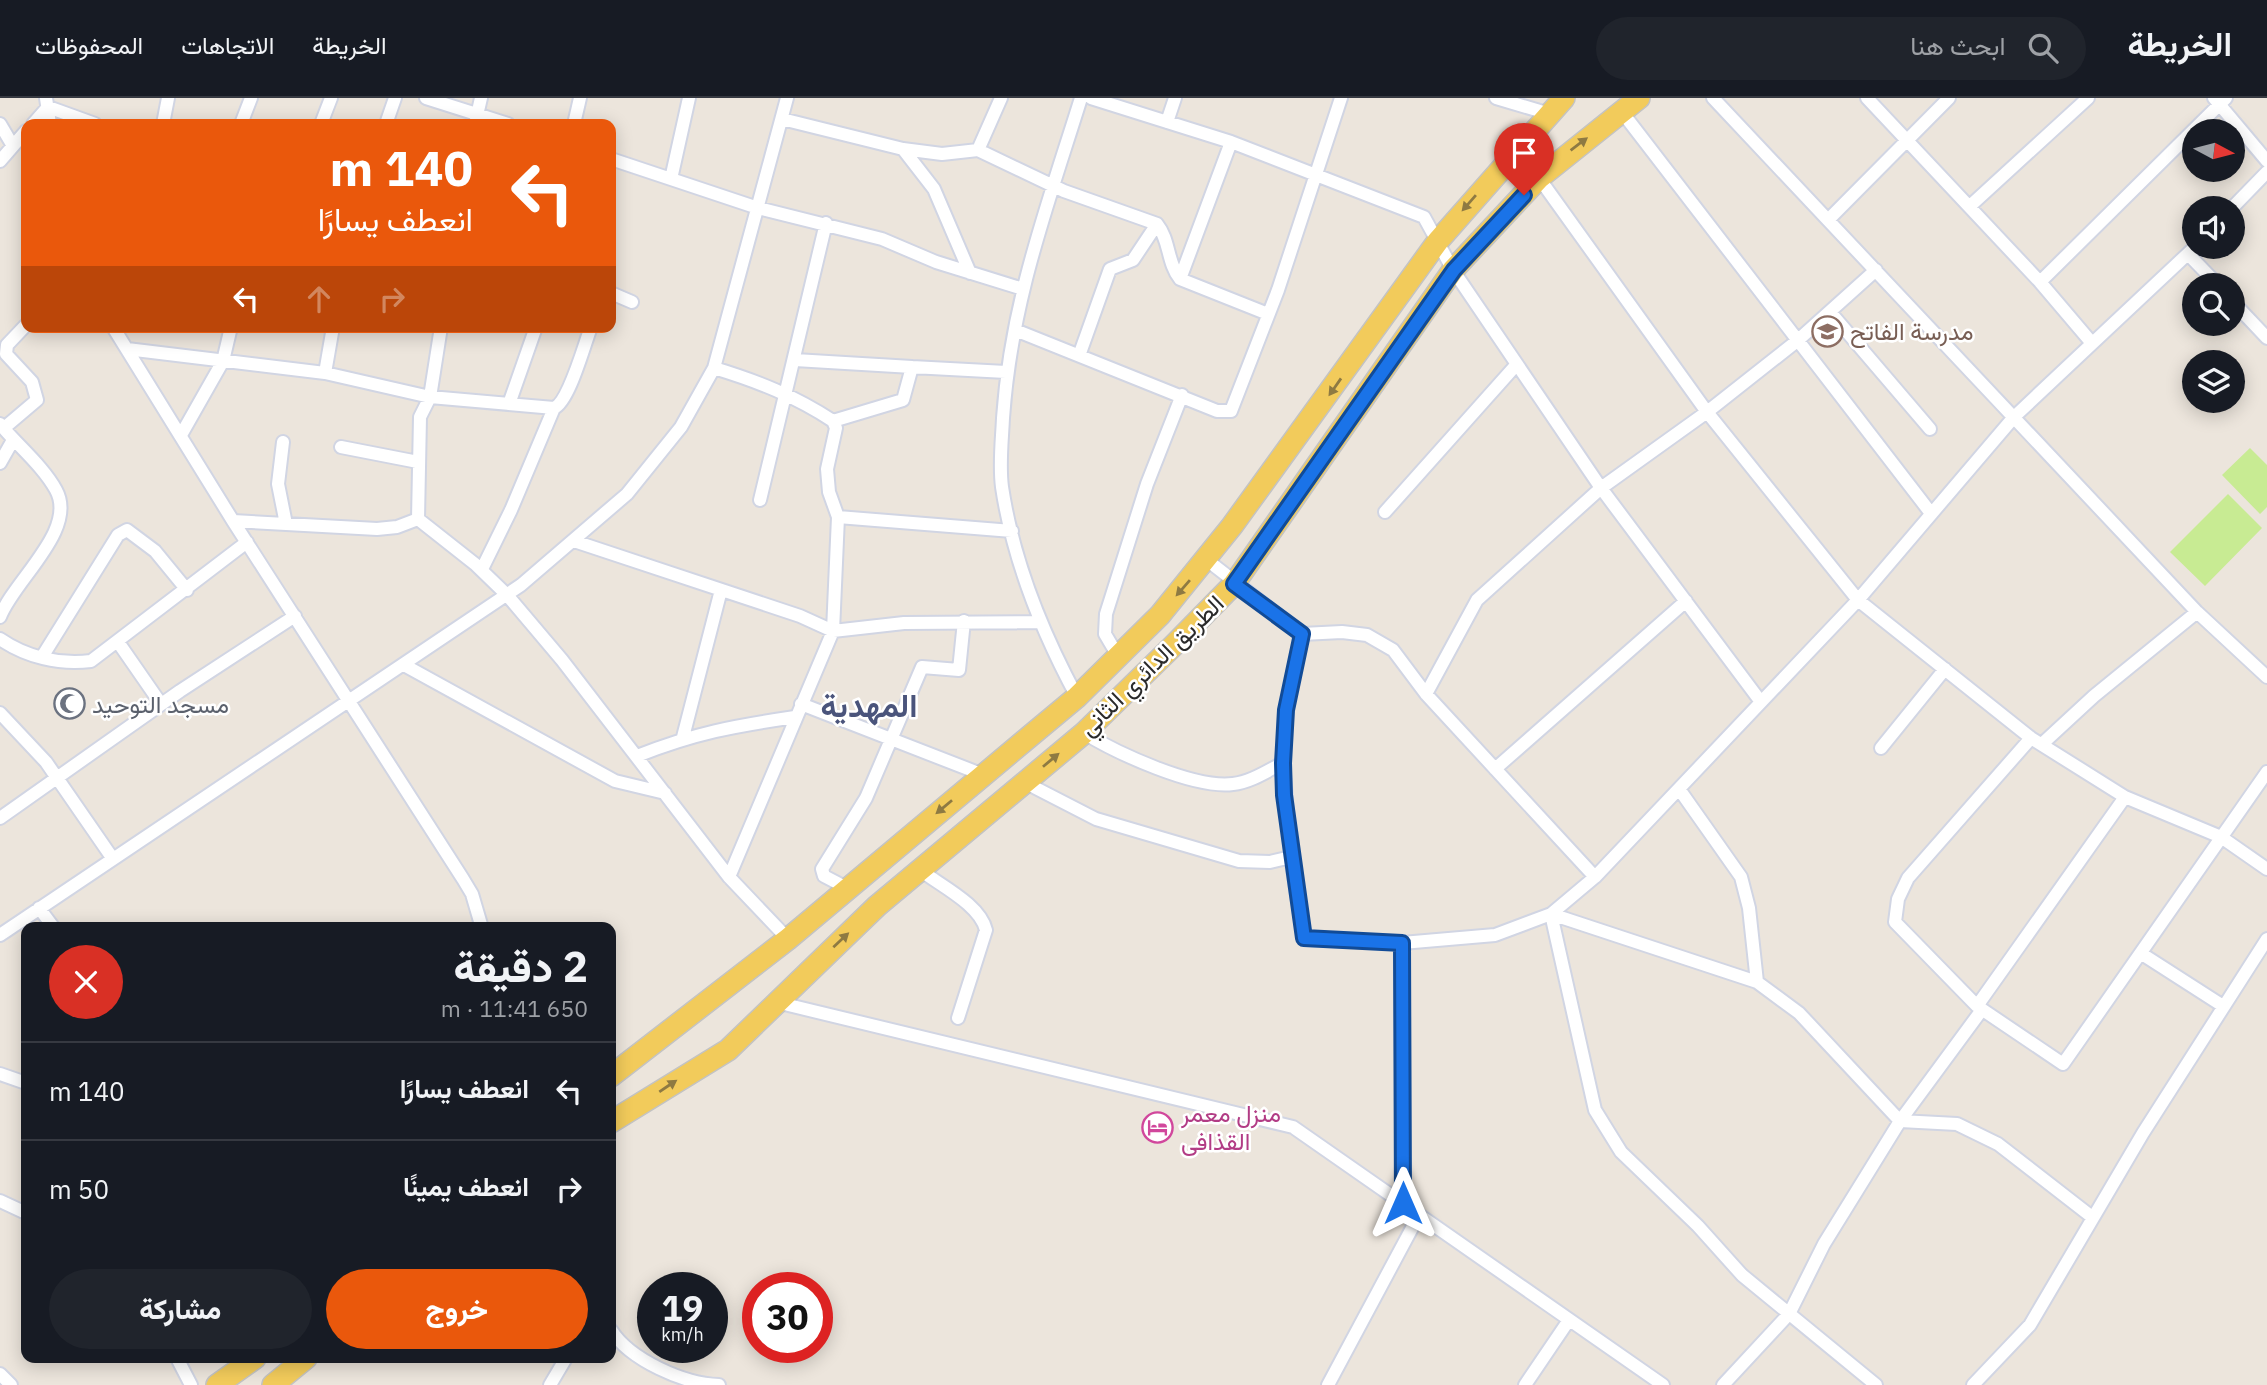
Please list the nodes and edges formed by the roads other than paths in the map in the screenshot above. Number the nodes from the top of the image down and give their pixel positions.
1 (168, 98) edge
2 (251, 98) edge
3 (331, 98) edge
4 (395, 98) edge
5 (426, 98) edge
6 (481, 98) edge
7 (580, 98) edge
8 (689, 98) edge
9 (787, 98) edge
10 (1001, 98) edge
11 (1081, 98) edge
12 (1091, 98) edge
13 (1175, 98) edge
14 (1341, 98) edge
15 (1496, 98) edge
16 (1564, 98) edge
17 (1639, 98) edge
18 (1713, 98) edge
19 (1867, 98) edge
20 (1949, 98) edge
21 (2088, 98) edge
22 (2220, 100) edge
23 (47, 102) edge
24 (1622, 112) junction
25 (1550, 114) junction
26 (36, 119) edge
27 (84, 119) edge
28 (164, 119) edge
29 (243, 119) edge
30 (323, 119) edge
31 (388, 119) edge
32 (476, 119) edge
33 (575, 119) edge
34 (782, 119) junction
35 (1167, 122) junction
36 (0, 124) edge
37 (21, 137) edge
38 (1907, 137) junction
39 (1231, 142) junction
40 (13, 146) junction
41 (903, 149) junction
42 (978, 150) junction
43 (0, 161) edge
44 (616, 161) edge
45 (2267, 161) edge
46 (2267, 172) edge
47 (1315, 176) junction
48 (1539, 178) junction
49 (671, 179) junction
50 (1052, 183) junction
51 (2244, 196) edge
52 (1970, 206) junction
53 (758, 208) junction
54 (1829, 219) junction
55 (826, 223) junction
56 (1157, 225) junction
57 (1438, 241) junction
58 (2182, 259) edge
59 (1454, 270) junction
60 (1876, 270) junction
61 (970, 273) junction
62 (1180, 279) junction
63 (2040, 282) junction
64 (1023, 289) junction
65 (616, 295) edge
66 (632, 302) dead end
67 (1830, 312) junction
68 (1268, 314) junction
69 (2245, 315) edge
70 (21, 330) edge
71 (1015, 330) junction
72 (117, 333) edge
73 (230, 333) edge
74 (332, 333) edge
75 (440, 333) edge
76 (534, 333) edge
77 (589, 333) edge
78 (2267, 338) edge
79 (1797, 341) junction
80 (2091, 342) junction
81 (127, 349) junction
82 (1080, 353) junction
83 (795, 360) junction
84 (223, 361) junction
85 (1517, 364) junction
86 (912, 367) junction
87 (714, 368) junction
88 (1006, 372) junction
89 (325, 373) junction
90 (786, 393) junction
91 (1182, 395) junction
92 (430, 397) junction
93 (509, 404) junction
94 (554, 408) junction
95 (1707, 412) junction
96 (2014, 417) junction
97 (833, 421) junction
98 (2, 426) edge
99 (1930, 429) dead end
100 (181, 435) junction
101 (13, 440) junction
102 (283, 442) dead end
103 (341, 447) dead end
104 (418, 462) junction
105 (0, 463) edge
106 (1601, 488) junction
107 (760, 500) dead end
108 (1385, 512) dead end
109 (1930, 512) junction
110 (838, 517) junction
111 (418, 519) junction
112 (233, 521) junction
113 (286, 524) junction
114 (1012, 531) junction
115 (574, 541) junction
116 (247, 542) junction
117 (1207, 560) junction
118 (482, 569) junction
119 (1234, 584) junction
120 (187, 590) junction
121 (721, 590) junction
122 (507, 595) junction
123 (1858, 600) junction
124 (1686, 601) junction
125 (2197, 612) junction
126 (295, 616) junction
127 (0, 617) edge
128 (964, 621) junction
129 (1039, 622) junction
130 (833, 631) junction
131 (1302, 634) junction
132 (0, 639) edge
133 (118, 642) junction
134 (1118, 656) junction
135 (42, 657) junction
136 (404, 665) junction
137 (1945, 669) junction
138 (2267, 677) edge
139 (1426, 694) junction
140 (1077, 697) junction
141 (350, 702) junction
142 (1761, 702) junction
143 (162, 704) junction
144 (801, 704) junction
145 (0, 713) edge
146 (795, 717) junction
147 (1084, 733) junction
148 (683, 737) junction
149 (892, 740) junction
150 (2037, 741) junction
151 (1881, 748) dead end
152 (637, 756) junction
153 (1283, 763) junction
154 (1495, 769) junction
155 (2267, 772) edge
156 (981, 775) junction
157 (57, 776) junction
158 (1026, 783) junction
159 (1679, 789) junction
160 (665, 793) junction
161 (2125, 797) junction
162 (0, 818) edge
163 (2221, 837) junction
164 (1291, 857) junction
165 (113, 859) junction
166 (919, 869) junction
167 (2267, 869) edge
168 (729, 877) junction
169 (1595, 877) junction
170 (849, 889) junction
171 (39, 908) junction
172 (1551, 914) junction
173 (50, 922) edge
174 (480, 922) edge
175 (0, 934) edge
176 (788, 939) junction
177 (2267, 939) edge
178 (1402, 943) junction
179 (2142, 954) junction
180 (1757, 982) junction
181 (776, 1002) junction
182 (2223, 1006) junction
183 (1979, 1008) junction
184 (958, 1018) dead end
185 (616, 1072) edge
186 (0, 1073) edge
187 (21, 1080) edge
188 (616, 1119) edge
189 (1900, 1121) junction
190 (1403, 1203) junction
191 (2, 1206) edge
192 (21, 1212) edge
193 (1419, 1215) junction
194 (2092, 1217) junction
195 (1789, 1314) junction
196 (1569, 1320) junction
197 (616, 1335) edge
198 (180, 1363) edge
199 (249, 1363) edge
200 (300, 1363) edge
201 (563, 1363) edge
202 (0, 1374) edge
203 (0, 1379) edge
204 (694, 1383) edge
205 (2, 1385) edge
206 (11, 1385) edge
207 (191, 1385) edge
208 (217, 1385) edge
209 (273, 1385) edge
210 (550, 1385) edge
211 (719, 1385) edge
212 (1328, 1385) edge
213 (1525, 1385) edge
214 (1663, 1385) edge
215 (1723, 1385) edge
216 (1876, 1385) edge
217 (1973, 1385) edge

1 - 28 street
2 - 29 street
3 - 30 street
4 - 31 street
5 - 32 street
6 - 32 street
7 - 33 street
8 - 49 street
9 - 34 street
10 - 42 street
11 - 50 street
12 - 35 street
13 - 35 street
14 - 47 street
15 - 25 street
16 - 25 main road, الطريق الدائري الثاني
17 - 24 main road, الطريق الدائري الثاني
18 - 54 street
19 - 38 street
20 - 38 street
21 - 52 street
22 - 45 street
22 - 63 street
23 - 26 street
23 - 27 street
48 -> 24 main road, الطريق الدائري الثاني
24 - 79 street
25 -> 57 main road, الطريق الدائري الثاني
34 - 41 street
34 - 53 street
35 - 39 street
36 - 40 street
37 - 40 street
38 - 52 street
38 - 54 street
39 - 47 street
39 - 62 street
40 - 43 street
41 - 42 street
41 - 61 street
42 - 50 street
44 - 49 street
46 - 51 street
47 - 57 street
47 - 68 street
48 - 59 main road, الطريق الدائري الثاني
48 - 95 street
49 - 53 street
50 - 56 street
50 - 64 street
52 - 63 street
53 - 55 street
53 - 87 street
54 - 60 street
55 - 61 street
55 - 83 street
56 - 62 street
56 - 82 street
57 - 59 street
57 -> 117 main road, الطريق الدائري الثاني
58 - 80 street
59 - 85 street
59 - 119 main road, الطريق الدائري الثاني
60 - 67 street
60 - 96 street
61 - 64 street
62 - 68 street
63 - 80 street
64 - 71 street
65 - 66 street
67 - 79 street
67 - 99 street
68 - 91 street
69 - 78 street
70 - 98 street
71 - 82 street
71 - 88 street
72 - 81 street
73 - 84 street
74 - 89 street
75 - 92 street
76 - 93 street
77 - 94 street
79 - 95 street
79 - 109 street
80 - 96 street
81 - 84 street
81 - 100 street
82 - 91 street
83 - 86 street
83 - 90 street
84 - 89 street
84 - 100 street
85 - 106 street
85 - 108 street
86 - 88 street
86 - 97 street
87 - 90 street
87 - 115 street
88 - 114 street
89 - 92 street
90 - 97 street
90 - 107 street
91 - 134 street
92 - 93 street
92 - 104 street
93 - 94 street
94 - 118 street
95 - 106 street
95 - 123 street
96 - 109 street
96 - 125 street
97 - 110 street
98 - 101 street
100 - 112 street
101 - 105 street
101 - 127 street
102 - 113 street
103 - 104 street
104 - 111 street
106 - 124 street
106 - 139 street
109 - 123 street
110 - 114 street
110 - 130 street
111 - 113 street
111 - 118 street
112 - 113 street
112 - 116 street
114 - 129 street
115 - 121 street
115 - 122 street
116 - 120 street
116 - 126 street
117 - 119 street
117 -> 134 main road, الطريق الدائري الثاني
118 - 122 street
119 - 131 street
119 - 147 main road, الطريق الدائري الثاني
120 - 133 street
120 - 135 street
121 - 130 street
121 - 148 street
122 - 136 street
122 - 152 street
123 - 137 street
123 - 142 street
124 - 142 street
124 - 154 street
125 - 138 street
125 - 150 street
126 - 141 street
126 - 143 street
128 - 129 street
128 - 130 street
128 - 149 street
129 - 140 street
130 - 144 street
131 - 139 street
131 - 153 street
132 - 135 street
133 - 135 street
133 - 143 street
134 - 140 main road, الطريق الدائري الثاني
136 - 141 street
136 - 160 street
137 - 150 street
137 - 151 street
139 - 154 street
140 - 156 main road, الطريق الدائري الثاني
141 - 165 street
141 - 174 street
142 - 159 street
143 - 157 street
144 - 146 street
144 - 149 street
145 - 157 street
146 - 148 street
146 - 168 street
147 - 153 street
158 -> 147 main road, الطريق الدائري الثاني
148 - 152 street
149 - 156 street
149 - 170 street
150 - 161 street
150 - 183 street
152 - 160 street
153 - 164 street
154 - 169 street
155 - 163 street
156 -> 170 main road, الطريق الدائري الثاني
157 - 162 street
157 - 165 street
158 - 164 street
158 - 166 main road, الطريق الدائري الثاني
159 - 169 street
159 - 180 street
160 - 168 street
161 - 163 street
161 - 183 street
163 - 167 street
163 - 179 street
164 - 178 street
165 - 171 street
181 -> 166 main road, الطريق الدائري الثاني
166 - 184 street
168 - 176 street
169 - 172 street
170 - 176 main road, الطريق الدائري الثاني
171 - 173 street
171 - 175 street
172 - 178 street
172 - 180 street
172 - 195 street
176 - 185 main road, الطريق الدائري الثاني
177 - 182 street
178 - 190 street
179 - 182 street
179 - 183 street
180 - 189 street
188 -> 181 main road, الطريق الدائري الثاني
181 - 190 street
182 - 194 street
183 - 189 street
186 - 187 street
189 - 194 street
189 - 195 street
190 - 193 street
191 - 192 street
193 - 196 street
193 - 212 street
194 - 217 street
195 - 215 street
195 - 216 street
196 - 213 street
196 - 214 street
197 - 204 street
198 - 207 street
199 - 208 main road
200 - 209 main road
201 - 210 street
202 - 206 street
203 - 205 street
204 - 211 street

